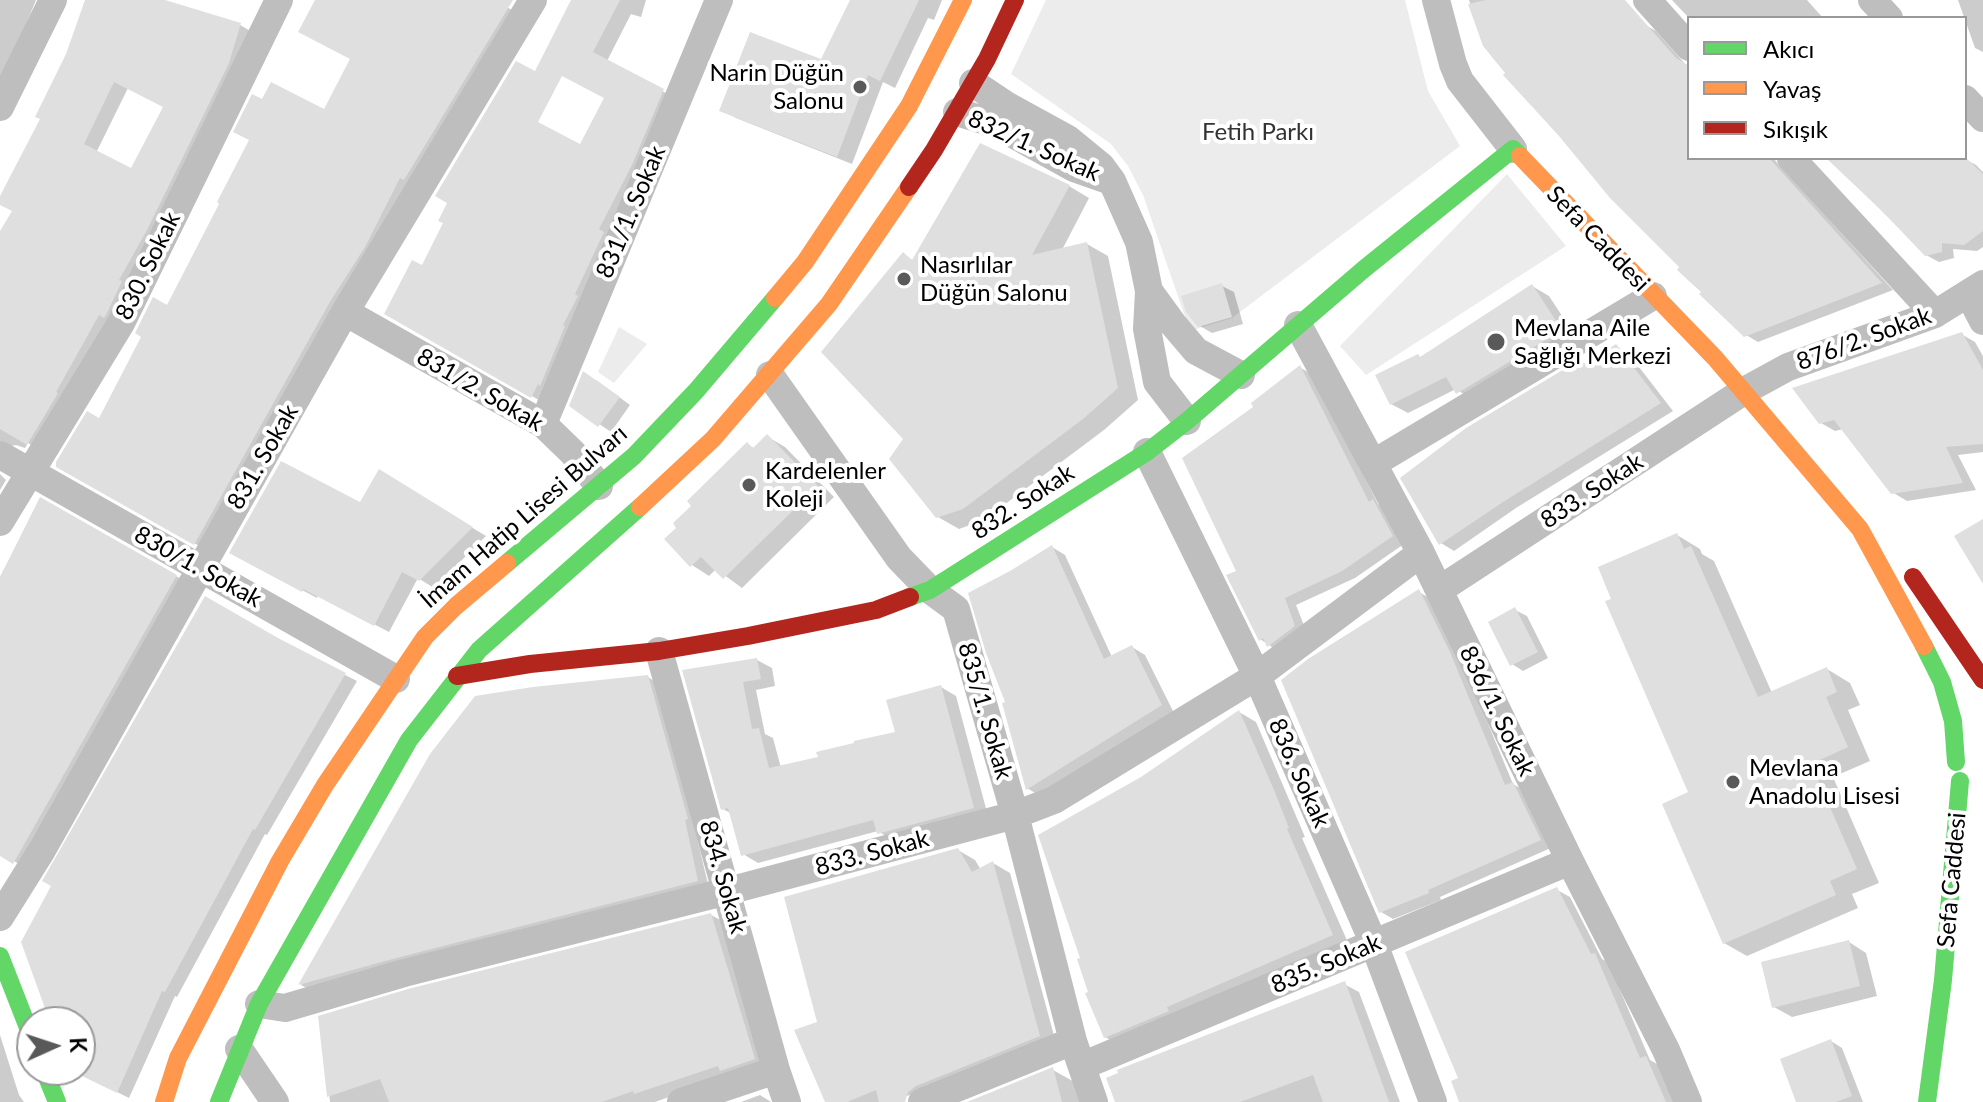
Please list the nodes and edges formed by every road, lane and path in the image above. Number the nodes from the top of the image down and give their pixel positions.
1 (53, 0) edge
2 (719, 0) edge
3 (963, 0) edge
4 (1015, 0) edge
5 (1436, 0) edge
6 (1647, 0) edge
7 (1872, 0) edge
8 (273, 1) edge
9 (530, 1) edge
10 (1887, 16) edge
11 (1687, 45) edge
12 (973, 83) junction
13 (1967, 101) edge
14 (0, 107) edge
15 (932, 107) junction
16 (1983, 118) edge
17 (1513, 149) junction
18 (1793, 160) edge
19 (1112, 181) junction
20 (1976, 289) edge
21 (1149, 291) junction
22 (1653, 296) junction
23 (345, 312) junction
24 (1935, 314) junction
25 (1983, 321) edge
26 (1298, 325) junction
27 (770, 375) junction
28 (1241, 375) junction
29 (1744, 391) junction
30 (1187, 421) junction
31 (543, 424) junction
32 (1147, 452) junction
33 (0, 455) edge
34 (1374, 463) junction
35 (31, 472) junction
36 (599, 486) junction
37 (0, 522) edge
38 (1860, 529) junction
39 (1421, 553) junction
40 (200, 569) junction
41 (930, 590) junction
42 (1439, 590) junction
43 (659, 651) junction
44 (457, 676) junction
45 (1257, 676) junction
46 (396, 679) junction
47 (1983, 680) edge
48 (1971, 725) dead end
49 (1956, 762) junction
50 (1960, 781) junction
51 (1983, 797) edge
52 (1015, 815) junction
53 (1570, 861) junction
54 (728, 891) junction
55 (1968, 902) dead end
56 (0, 917) edge
57 (1374, 944) junction
58 (0, 956) edge
59 (1943, 980) junction
60 (259, 1004) junction
61 (20, 1006) edge
62 (239, 1049) junction
63 (1078, 1054) junction
64 (776, 1070) junction
65 (164, 1102) edge
66 (219, 1102) edge
67 (275, 1102) edge
68 (681, 1102) edge
69 (787, 1102) edge
70 (922, 1102) edge
71 (1094, 1102) edge
72 (1433, 1102) edge
73 (1688, 1102) edge
74 (1927, 1102) edge

1 - 14 street
2 - 31 street, 831/1. Sokak
3 - 15 main road, İmam Hatip Lisesi Bulvarı
4 - 12 main road, İmam Hatip Lisesi Bulvarı
5 - 17 street, Sefa Caddesi
6 - 11 street
7 - 10 street
8 - 35 street, 830. Sokak
9 - 23 street, 831. Sokak
12 - 15 main road, İmam Hatip Lisesi Bulvarı
12 - 19 street, 832/1. Sokak
13 - 16 street
15 - 19 street, 832/1. Sokak
15 - 27 main road, İmam Hatip Lisesi Bulvarı
15 - 36 main road, İmam Hatip Lisesi Bulvarı
17 - 22 main road, Sefa Caddesi
17 - 26 main road, 832. Sokak
18 - 24 street
19 - 21 street, 832/1. Sokak
20 - 24 street, 876/2. Sokak
20 - 25 street
21 - 28 street, 832/1. Sokak
21 - 30 street, 832/1. Sokak
22 - 29 main road, Sefa Caddesi
22 - 34 street
23 - 31 street, 831/2. Sokak
23 - 40 street, 831. Sokak
24 - 29 street, 876/2. Sokak
26 - 28 main road, 832. Sokak
26 - 34 street, 836/1. Sokak
27 - 41 street, 835/1. Sokak
27 - 44 main road, İmam Hatip Lisesi Bulvarı
28 - 30 main road, 832. Sokak
29 - 38 main road, Sefa Caddesi
29 - 42 street, 833. Sokak
30 - 32 main road, 832. Sokak
31 - 36 street, 831/2. Sokak
32 - 41 main road, 832. Sokak
32 - 45 street, 836. Sokak
33 - 35 street, 830/1. Sokak
34 - 39 street, 836/1. Sokak
35 - 37 street, 830. Sokak
35 - 40 street, 830/1. Sokak
36 - 46 main road, İmam Hatip Lisesi Bulvarı
38 - 47 main road, Sefa Caddesi
38 - 49 main road, Sefa Caddesi
39 - 42 street, 836/1. Sokak
39 - 45 street, 833. Sokak
40 - 46 street, 830/1. Sokak
40 - 56 street, 831. Sokak
41 - 43 main road, 832. Sokak
41 - 52 street, 835/1. Sokak
42 - 53 street, 836/1. Sokak
43 - 44 main road, 832. Sokak
43 - 54 street, 834. Sokak
44 - 60 main road, İmam Hatip Lisesi Bulvarı
45 - 52 street, 833. Sokak
45 - 57 street, 836. Sokak
46 - 65 main road, İmam Hatip Lisesi Bulvarı
48 - 49 main road
49 - 50 main road, Sefa Caddesi
50 - 51 main road
50 - 59 main road, Sefa Caddesi
52 - 54 street, 833. Sokak
52 - 63 street, 835/1. Sokak
53 - 57 street, 835. Sokak
53 - 73 street, 836/1. Sokak
54 - 60 street, 833. Sokak
54 - 64 street, 834. Sokak
55 - 59 main road, Sefa Caddesi
57 - 63 street, 835. Sokak
57 - 72 street, 836. Sokak
58 - 61 main road
59 - 74 main road, Sefa Caddesi
60 - 62 main road, İmam Hatip Lisesi Bulvarı
62 - 66 main road, İmam Hatip Lisesi Bulvarı
62 - 67 street
63 - 70 street, 835. Sokak
63 - 71 street, 835/1. Sokak
64 - 68 street
64 - 69 street, 834. Sokak

